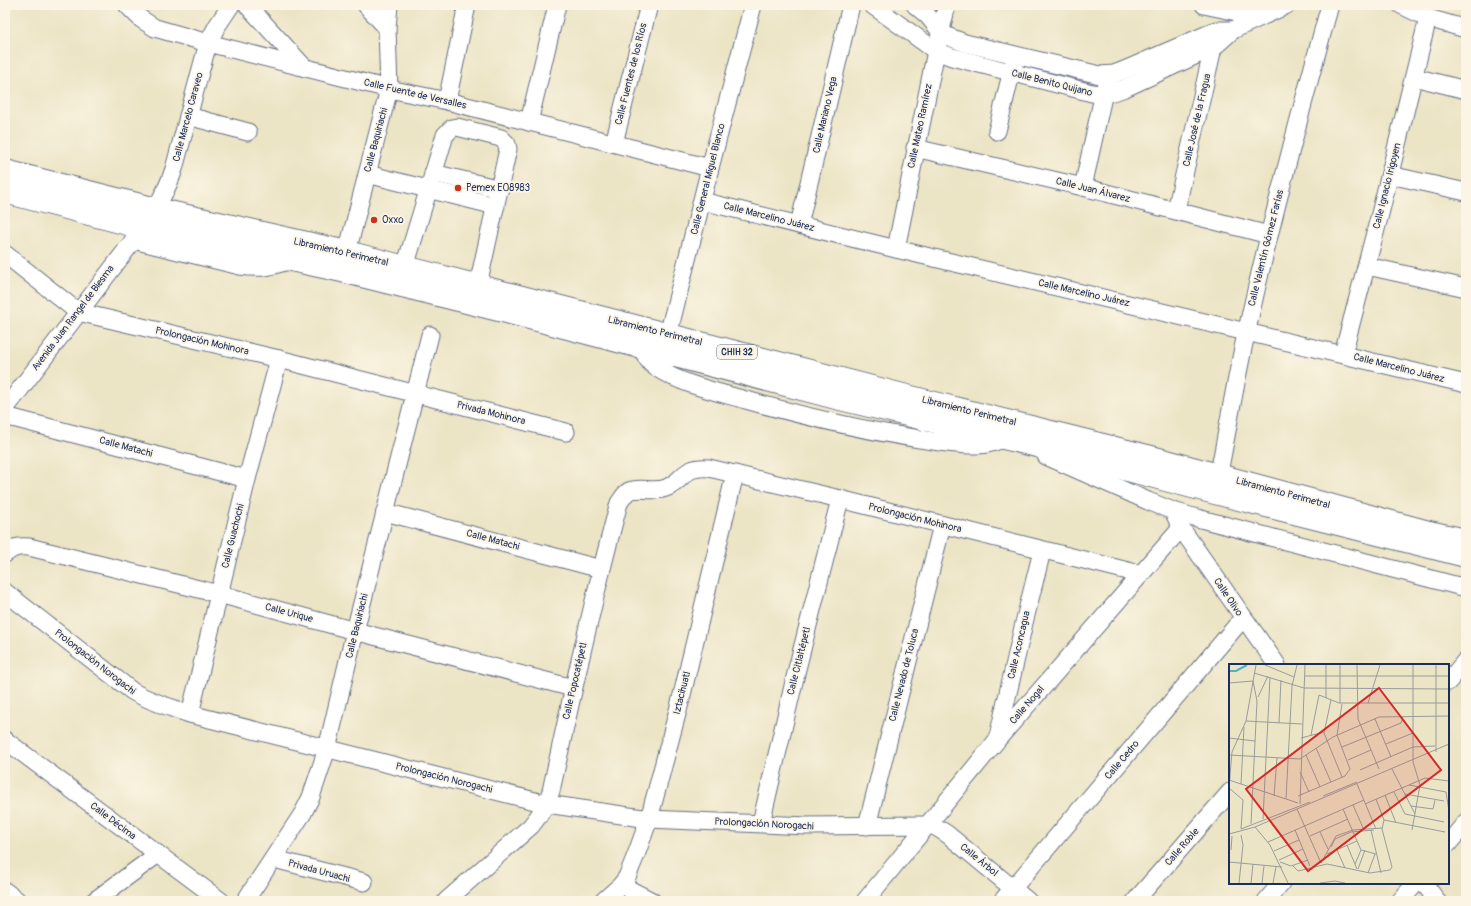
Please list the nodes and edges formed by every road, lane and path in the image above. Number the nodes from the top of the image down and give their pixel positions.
1 (127, 5) edge
2 (231, 5) edge
3 (247, 5) edge
4 (366, 5) edge
5 (389, 5) edge
6 (467, 5) edge
7 (557, 5) edge
8 (649, 5) edge
9 (752, 5) edge
10 (851, 5) edge
11 (872, 5) edge
12 (915, 5) edge
13 (947, 5) edge
14 (1204, 5) edge
15 (1287, 5) edge
16 (1330, 5) edge
17 (1401, 5) edge
18 (1242, 9) edge
19 (1260, 17) junction
20 (1428, 18) junction
21 (387, 28) junction
22 (1466, 28) edge
23 (1225, 30) junction
24 (940, 31) junction
25 (208, 43) junction
26 (1214, 47) junction
27 (936, 51) junction
28 (1016, 54) junction
29 (305, 68) junction
30 (1012, 72) junction
31 (1107, 75) junction
32 (1414, 77) junction
33 (389, 89) junction
34 (1466, 90) edge
35 (1103, 94) junction
36 (447, 101) junction
37 (188, 116) junction
38 (529, 122) junction
39 (998, 131) dead end
40 (248, 132) dead end
41 (614, 143) junction
42 (916, 148) junction
43 (710, 168) junction
44 (5, 171) edge
45 (433, 173) junction
46 (367, 174) junction
47 (1390, 176) junction
48 (1083, 187) junction
49 (500, 188) junction
50 (428, 189) junction
51 (5, 192) edge
52 (1466, 192) edge
53 (702, 201) junction
54 (496, 206) junction
55 (156, 209) junction
56 (1176, 210) junction
57 (799, 225) junction
58 (138, 234) junction
59 (1269, 234) junction
60 (896, 249) junction
61 (5, 254) edge
62 (344, 262) junction
63 (1367, 266) junction
64 (405, 267) junction
65 (478, 285) junction
66 (1466, 288) edge
67 (78, 312) junction
68 (1246, 331) junction
69 (430, 335) dead end
70 (666, 344) junction
71 (642, 348) junction
72 (1343, 354) junction
73 (279, 359) junction
74 (1466, 384) edge
75 (416, 393) junction
76 (5, 409) edge
77 (5, 416) edge
78 (566, 432) dead end
79 (1003, 438) junction
80 (1037, 446) junction
81 (690, 470) joint
82 (735, 474) junction
83 (247, 479) junction
84 (1217, 485) junction
85 (840, 499) junction
86 (1173, 511) junction
87 (385, 512) junction
88 (942, 525) junction
89 (1181, 528) junction
90 (1466, 540) edge
91 (1042, 551) junction
92 (5, 554) edge
93 (1466, 556) edge
94 (601, 570) junction
95 (1140, 574) junction
96 (1466, 588) edge
97 (5, 592) edge
98 (219, 594) junction
99 (1243, 618) junction
100 (356, 631) junction
101 (1466, 660) edge
102 (1275, 664) edge
103 (1449, 681) edge
104 (573, 688) junction
105 (190, 714) junction
106 (998, 739) junction
107 (5, 740) edge
108 (328, 749) junction
109 (1229, 793) edge
110 (547, 804) junction
111 (649, 819) junction
112 (1466, 822) edge
113 (761, 823) junction
114 (926, 825) junction
115 (867, 826) junction
116 (1449, 843) edge
117 (158, 854) junction
118 (274, 859) junction
119 (364, 882) dead end
120 (1280, 884) edge
121 (1415, 884) edge
122 (1425, 884) edge
123 (621, 885) junction
124 (1012, 888) junction
125 (5, 891) edge
126 (18, 901) edge
127 (94, 901) edge
128 (221, 901) edge
129 (245, 901) edge
130 (446, 901) edge
131 (603, 901) edge
132 (652, 901) edge
133 (865, 901) edge
134 (1002, 901) edge
135 (1028, 901) edge
136 (1135, 901) edge
137 (1266, 901) edge
138 (1400, 901) edge
139 (1436, 901) edge

1 - 25 street, Calle Fuente de Versalles
2 - 25 street, Calle Marcelo Caraveo
3 - 29 street
4 - 21 street
5 - 21 street, Calle Baquiriachi
6 - 36 street
7 - 38 street
8 - 41 street, Calle Fuentes de los Ríos
9 - 43 street, Calle General Miguel Blanco
10 - 57 street, Calle Mariano Vega
11 - 27 street, Calle Benito Quijano
12 - 24 street, Calle Benito Quijano
13 - 24 street, Calle Mateo Ramírez
14 - 18 street
15 - 19 street, Calle Benito Quijano
16 - 59 street, Calle Valentín Gómez Farías
17 - 20 street
18 - 19 street
19 - 23 street, Calle Benito Quijano
20 - 22 street
20 - 32 street, Calle Ignacio Irigoyen
21 - 33 street, Calle Baquiriachi
23 - 26 street, Calle José de la Fragua
23 - 31 street, Calle Benito Quijano
24 - 27 street, Calle Mateo Ramírez
24 - 28 street, Calle Benito Quijano
25 - 29 street, Calle Fuente de Versalles
25 - 37 street, Calle Marcelo Caraveo
26 - 35 street, Calle Benito Quijano
26 - 56 street, Calle José de la Fragua
27 - 30 street, Calle Benito Quijano
27 - 42 street, Calle Mateo Ramírez
28 - 30 street
28 - 31 street, Calle Benito Quijano
29 - 33 street, Calle Fuente de Versalles
30 - 35 street, Calle Benito Quijano
30 - 39 street
31 - 35 street
32 - 34 street
32 - 47 street, Calle Ignacio Irigoyen
33 - 36 street, Calle Fuente de Versalles
33 - 46 street, Calle Baquiriachi
35 - 48 street
36 - 38 street, Calle Fuente de Versalles
37 - 40 street
37 - 55 street, Calle Marcelo Caraveo
38 - 41 street, Calle Fuente de Versalles
41 - 43 street, Calle Fuente de Versalles
42 - 48 street, Calle Juan Álvarez
42 - 60 street, Calle Mateo Ramírez
43 - 53 street, Calle General Miguel Blanco
44 - 55 main road, Libramiento Perimetral / CHIH 32
45 - 49 street
45 - 49 street
45 - 50 street
46 - 50 street
46 - 62 street, Calle Baquiriachi
47 - 52 street
47 - 63 street, Calle Ignacio Irigoyen
48 - 56 street, Calle Juan Álvarez
49 - 54 street
50 - 54 street
50 - 64 street
51 - 58 main road, Libramiento Perimetral / CHIH 32
53 - 57 street, Calle Marcelino Juárez
53 - 70 street, Calle General Miguel Blanco
54 - 65 street
55 - 58 street, Calle Marcelo Caraveo
55 - 62 main road, Libramiento Perimetral / CHIH 32
56 - 59 street, Calle Juan Álvarez
57 - 60 street, Calle Marcelino Juárez
58 - 62 main road, Libramiento Perimetral / CHIH 32
58 - 67 street, Avenida Juan Rangel de Biesma
59 - 68 street, Calle Valentín Gómez Farías
60 - 68 street, Calle Marcelino Juárez
61 - 67 street, Prolongación Mohinora
62 - 64 main road, Libramiento Perimetral / CHIH 32
62 - 71 main road, Libramiento Perimetral / CHIH 32
63 - 66 street
63 - 72 street, Calle Ignacio Irigoyen
64 - 65 main road, Libramiento Perimetral / CHIH 32
65 - 70 main road, Libramiento Perimetral / CHIH 32
67 - 73 street, Prolongación Mohinora
67 - 76 street, Avenida Juan Rangel de Biesma
68 - 72 street, Calle Marcelino Juárez
68 - 84 street, Calle Valentín Gómez Farías
69 - 75 street, Calle Baquiriachi
70 - 71 main road, Libramiento Perimetral / CHIH 32
70 - 79 main road, Libramiento Perimetral / CHIH 32
70 - 84 main road, Libramiento Perimetral / CHIH 32
71 - 79 street
72 - 74 street, Calle Marcelino Juárez
73 - 75 street, Prolongación Mohinora
73 - 83 street, Calle Guachochi
75 - 78 street, Privada Mohinora
75 - 87 street, Calle Baquiriachi
77 - 83 street, Calle Matachi
79 - 80 main road, Libramiento Perimetral / CHIH 32
80 - 84 main road, Libramiento Perimetral / CHIH 32
80 - 86 street
81 - 82 street, Prolongación Mohinora
81 - 94 street, Calle Popocatépetl
82 - 85 street, Prolongación Mohinora
82 - 111 street, Iztacihuatl
83 - 98 street, Calle Guachochi
84 - 90 main road, Libramiento Perimetral / CHIH 32
84 - 93 main road, Libramiento Perimetral / CHIH 32
85 - 88 street, Prolongación Mohinora
85 - 113 street, Calle Citlaltépetl
86 - 89 street
86 - 96 street
87 - 94 street, Calle Matachi
87 - 100 street, Calle Baquiriachi
88 - 91 street, Prolongación Mohinora
88 - 115 street, Calle Nevado de Toluca
89 - 95 street, Calle Nogal
89 - 99 street, Calle Olivo
91 - 95 street, Prolongación Mohinora
91 - 106 street, Calle Aconcagua
92 - 98 street, Calle Urique
94 - 104 street, Calle Popocatépetl
95 - 106 street, Calle Nogal
97 - 105 street, Prolongación Norogachi
98 - 100 street, Calle Urique
98 - 105 street, Calle Guachochi
99 - 102 street, Calle Olivo
99 - 124 street, Calle Cedro
100 - 104 street, Calle Urique
100 - 108 street, Calle Baquiriachi
101 - 103 street
104 - 110 street, Calle Popocatépetl
105 - 108 street, Prolongación Norogachi
106 - 114 street, Calle Nogal
107 - 117 street, Calle Décima
108 - 110 street, Prolongación Norogachi
108 - 118 street, Calle Baquiriachi
109 - 136 street, Calle Roble
110 - 111 street, Prolongación Norogachi
110 - 130 street, Calle Popocatépetl
111 - 113 street, Prolongación Norogachi
111 - 123 street, Iztacihuatl
112 - 116 street
113 - 115 street, Prolongación Norogachi
114 - 115 street, Prolongación Norogachi
114 - 124 street, Calle Árbol
114 - 133 street, Calle Nogal
117 - 127 street
117 - 128 street, Calle Décima
118 - 119 street, Privada Uruachi
118 - 129 street, Calle Baquiriachi
120 - 137 street
121 - 138 street
122 - 139 street
123 - 131 street, Iztacihuatl
123 - 132 street
124 - 134 street, Calle Cedro
124 - 135 street, Calle Árbol
125 - 126 street

